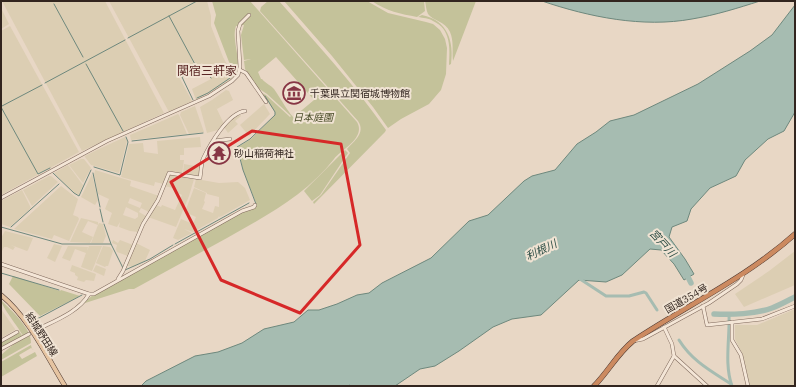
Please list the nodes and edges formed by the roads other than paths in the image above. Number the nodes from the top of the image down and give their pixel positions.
1 (250, 15) dead end
2 (240, 70) junction
3 (266, 102) dead end
4 (245, 111) dead end
5 (230, 139) dead end
6 (214, 141) junction
7 (1, 198) edge
8 (255, 205) dead end
9 (795, 234) edge
10 (1, 264) edge
11 (743, 275) junction
12 (116, 281) junction
13 (90, 294) junction
14 (1, 295) edge
15 (703, 306) junction
16 (795, 306) edge
17 (730, 322) junction
18 (664, 327) junction
19 (36, 330) dead end
20 (17, 332) dead end
21 (29, 334) dead end
22 (1, 341) edge
23 (632, 341) junction
24 (1, 349) edge
25 (674, 356) junction
26 (65, 386) edge
27 (594, 386) edge
28 (657, 386) edge
29 (707, 386) edge
30 (748, 386) edge

1 - 2 street
2 - 3 street
2 - 7 street
4 - 6 street
5 - 6 street
6 - 12 street
8 - 12 street
9 - 11 highway, 国道354号
10 - 13 street
11 - 15 street
11 - 23 highway, 国道354号
12 - 13 street
13 - 19 street
14 - 26 main road, 結城野田線
15 - 17 street
15 - 18 street
16 - 17 street
17 - 30 street
18 - 23 street
18 - 25 street
20 - 22 street
21 - 24 street
23 - 27 highway, 国道354号
25 - 28 street
25 - 29 street

